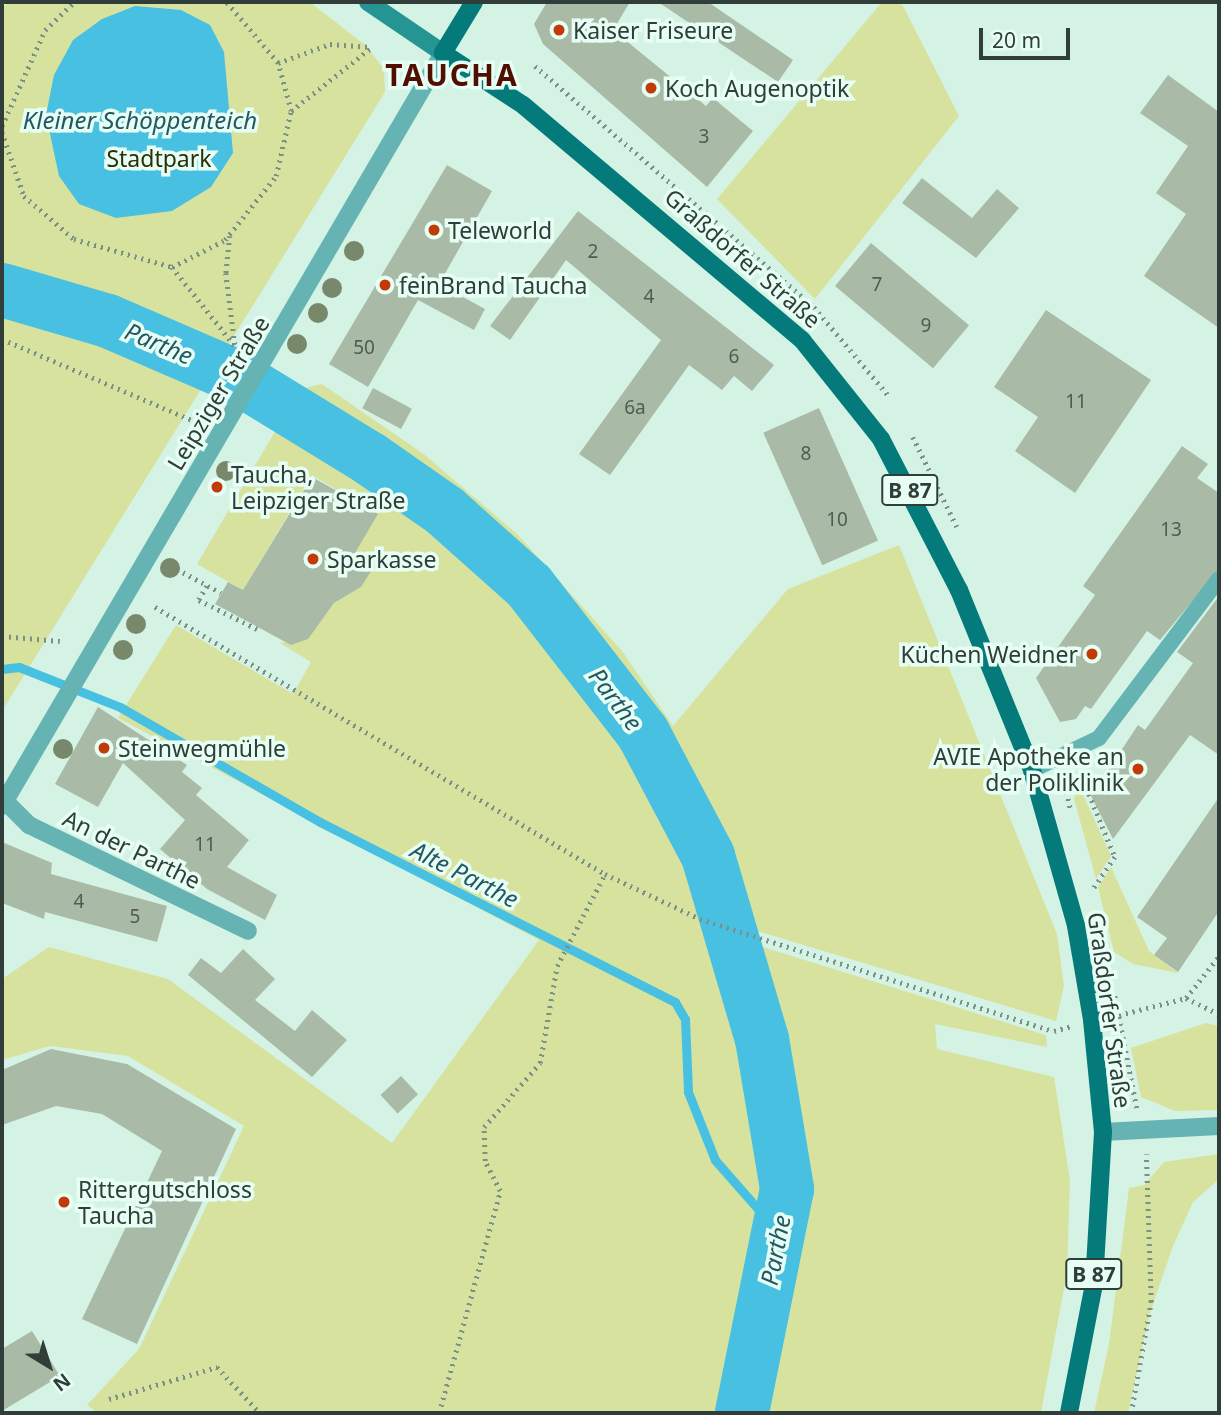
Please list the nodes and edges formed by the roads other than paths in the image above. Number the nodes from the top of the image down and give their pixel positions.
1 (368, 2) edge
2 (474, 2) edge
3 (443, 53) junction
4 (1219, 579) edge
5 (1032, 770) junction
6 (3, 803) edge
7 (248, 931) dead end
8 (1219, 1126) edge
9 (1103, 1132) junction
10 (1069, 1413) edge

1 - 3 main road
2 - 3 main road, Leipziger Straße
3 - 5 main road, Graßdorfer Straße / B 87
3 - 6 street, Leipziger Straße
4 - 5 lane
5 - 9 main road, Graßdorfer Straße / B 87
6 - 7 street, An der Parthe
8 - 9 street, Graßdorfer Straße
9 - 10 main road, B 87

